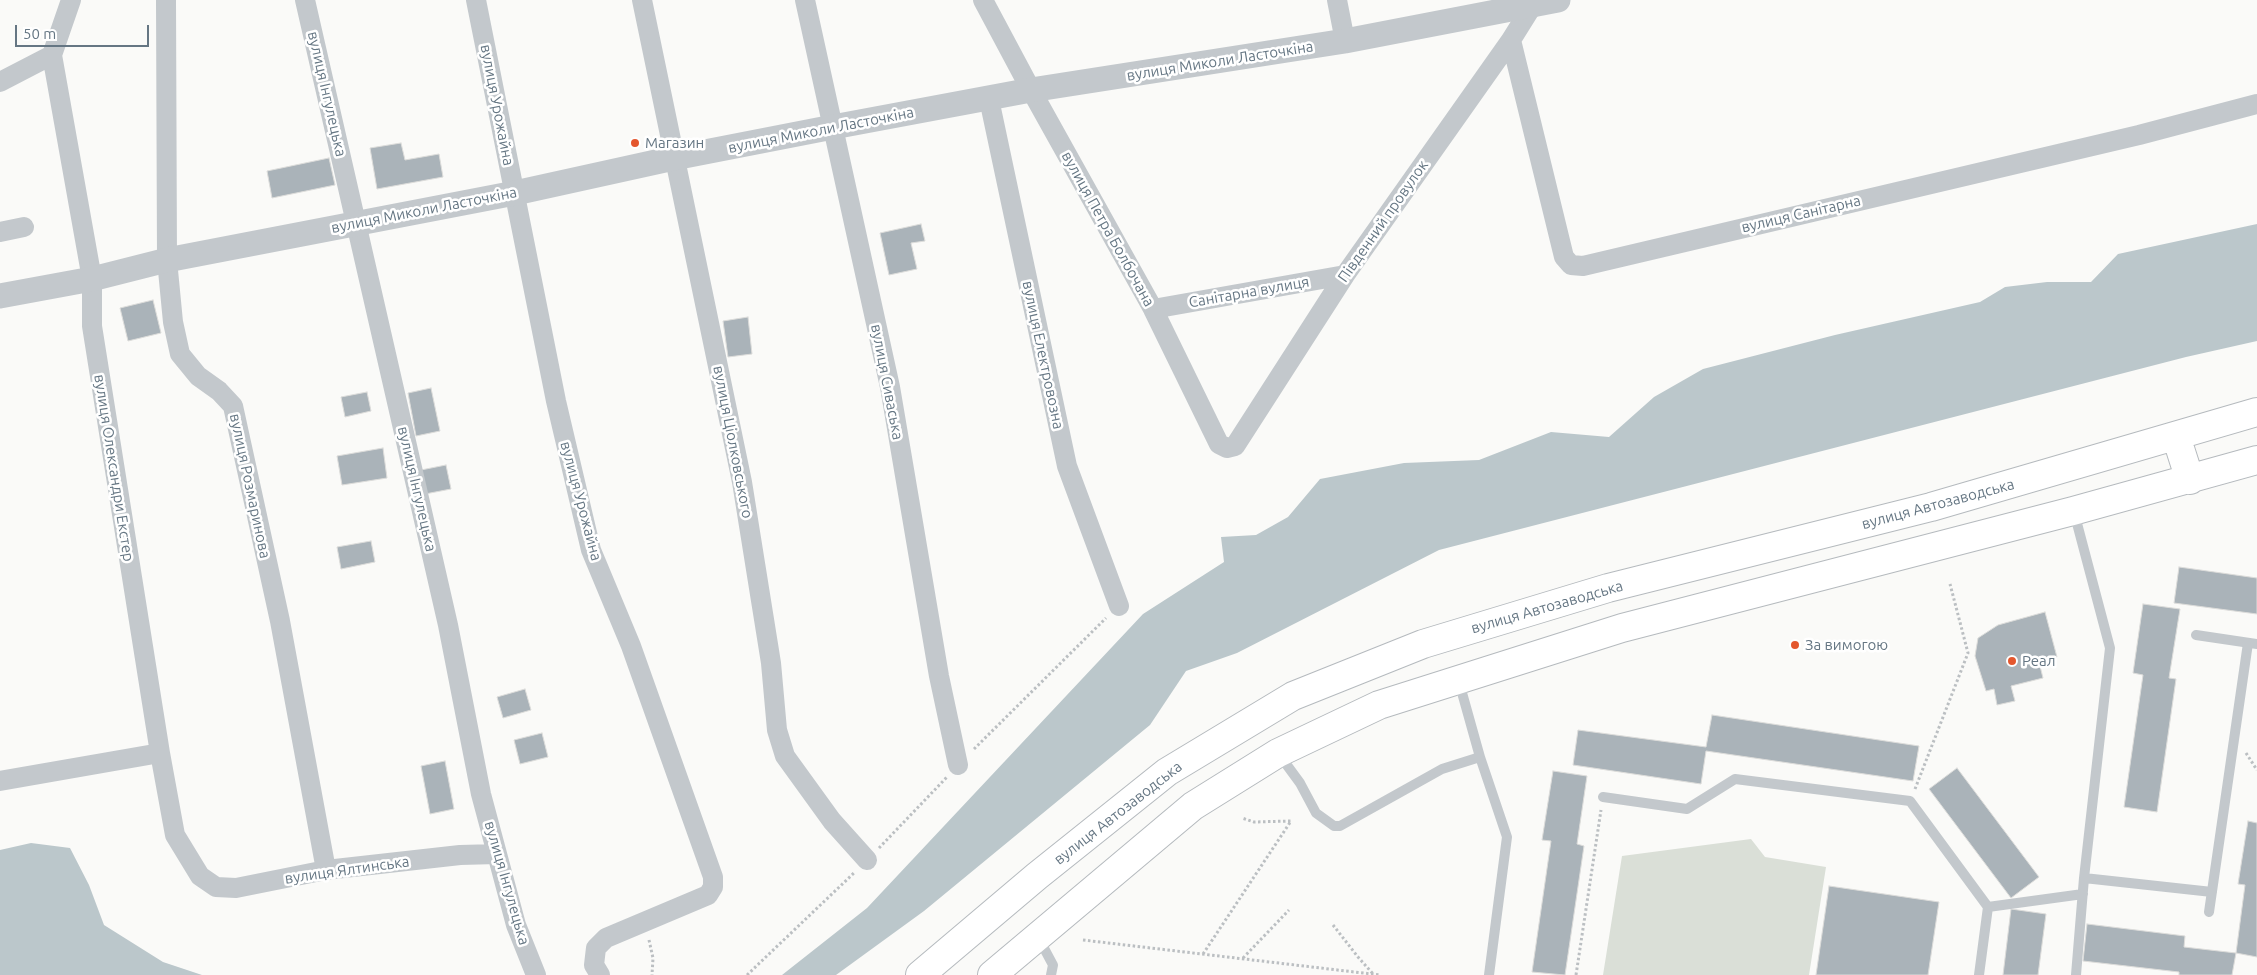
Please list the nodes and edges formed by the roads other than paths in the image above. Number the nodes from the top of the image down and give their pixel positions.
1 (70, 0) edge
2 (166, 0) edge
3 (305, 0) edge
4 (476, 0) edge
5 (642, 0) edge
6 (805, 0) edge
7 (983, 0) edge
8 (1338, 0) edge
9 (1558, 0) edge
10 (1534, 3) edge
11 (1511, 40) junction
12 (1345, 41) junction
13 (52, 55) junction
14 (0, 82) edge
15 (1031, 90) junction
16 (988, 99) junction
17 (2257, 104) edge
18 (833, 127) junction
19 (674, 158) junction
20 (515, 193) junction
21 (357, 223) junction
22 (24, 228) dead end
23 (0, 232) edge
24 (167, 260) junction
25 (1345, 274) junction
26 (92, 279) junction
27 (0, 296) edge
28 (1152, 309) junction
29 (2257, 412) edge
30 (2176, 436) junction
31 (1235, 446) joint
32 (2257, 460) edge
33 (2190, 480) junction
34 (2073, 511) junction
35 (1608, 588) junction
36 (1119, 606) road end
37 (1622, 628) junction
38 (2196, 635) dead end
39 (2252, 644) edge
40 (1458, 681) junction
41 (160, 753) junction
42 (1278, 753) junction
43 (1480, 757) junction
44 (958, 766) road end
45 (0, 781) edge
46 (1603, 797) road end
47 (497, 854) junction
48 (867, 860) road end
49 (326, 870) junction
50 (200, 876) joint
51 (2084, 878) junction
52 (2212, 892) junction
53 (2083, 894) junction
54 (1988, 907) junction
55 (2209, 912) dead end
56 (1037, 936) junction
57 (536, 975) edge
58 (600, 975) edge
59 (920, 975) edge
60 (992, 975) edge
61 (1051, 975) edge
62 (1490, 975) edge
63 (1979, 975) edge
64 (2076, 975) edge

1 - 13 street
2 - 24 street, вулиця Розмаринова
3 - 21 street, вулиця Інгулецька
4 - 20 street, вулиця Урожайна
5 - 19 street, вулиця Ціолковського
6 - 18 street, вулиця Сиваська
7 - 15 street, вулиця Петра Болбочана
8 - 12 street
9 - 10 street, вулиця Миколи Ласточкіна
10 - 11 street, Південний провулок
10 - 12 street, вулиця Миколи Ласточкіна
11 - 17 street, вулиця Санітарна
11 - 25 street, Південний провулок
12 - 15 street, вулиця Миколи Ласточкіна
13 - 14 street
13 - 26 street, вулиця Олександри Екстер
15 - 16 street, вулиця Миколи Ласточкіна
15 - 28 street, вулиця Петра Болбочана
16 - 18 street, вулиця Миколи Ласточкіна
16 - 36 street, вулиця Електровозна
18 - 19 street, вулиця Миколи Ласточкіна
18 - 44 street, вулиця Сиваська
19 - 20 street, вулиця Миколи Ласточкіна
19 - 48 street, вулиця Ціолковського
20 - 21 street, вулиця Миколи Ласточкіна
20 - 58 street, вулиця Урожайна
21 - 24 street, вулиця Миколи Ласточкіна
21 - 47 street, вулиця Інгулецька
22 - 23 street
24 - 26 street, вулиця Миколи Ласточкіна
24 - 49 street, вулиця Розмаринова
25 - 28 street, Санітарна вулиця
25 - 31 street, Південний провулок
26 - 27 street, вулиця Миколи Ласточкіна
26 - 41 street, вулиця Олександри Екстер
28 - 31 street, вулиця Петра Болбочана
29 - 30 main road, вулиця Автозаводська
30 - 33 main road
30 - 35 main road, вулиця Автозаводська
32 - 33 main road
33 - 34 main road
34 - 37 main road
34 - 51 lane
35 - 37 main road
35 - 59 main road, вулиця Автозаводська
37 - 40 main road
38 - 39 lane
39 - 52 lane
40 - 42 main road
40 - 43 lane
41 - 45 street
41 - 50 street, вулиця Олександри Екстер
42 - 43 lane
42 - 56 main road
43 - 62 lane
46 - 54 lane
47 - 49 street, вулиця Ялтинська
47 - 57 street, вулиця Інгулецька
49 - 50 street, вулиця Ялтинська
51 - 52 lane
51 - 53 lane
52 - 55 lane
53 - 54 lane
53 - 64 lane
54 - 63 lane
56 - 60 main road
56 - 61 lane

